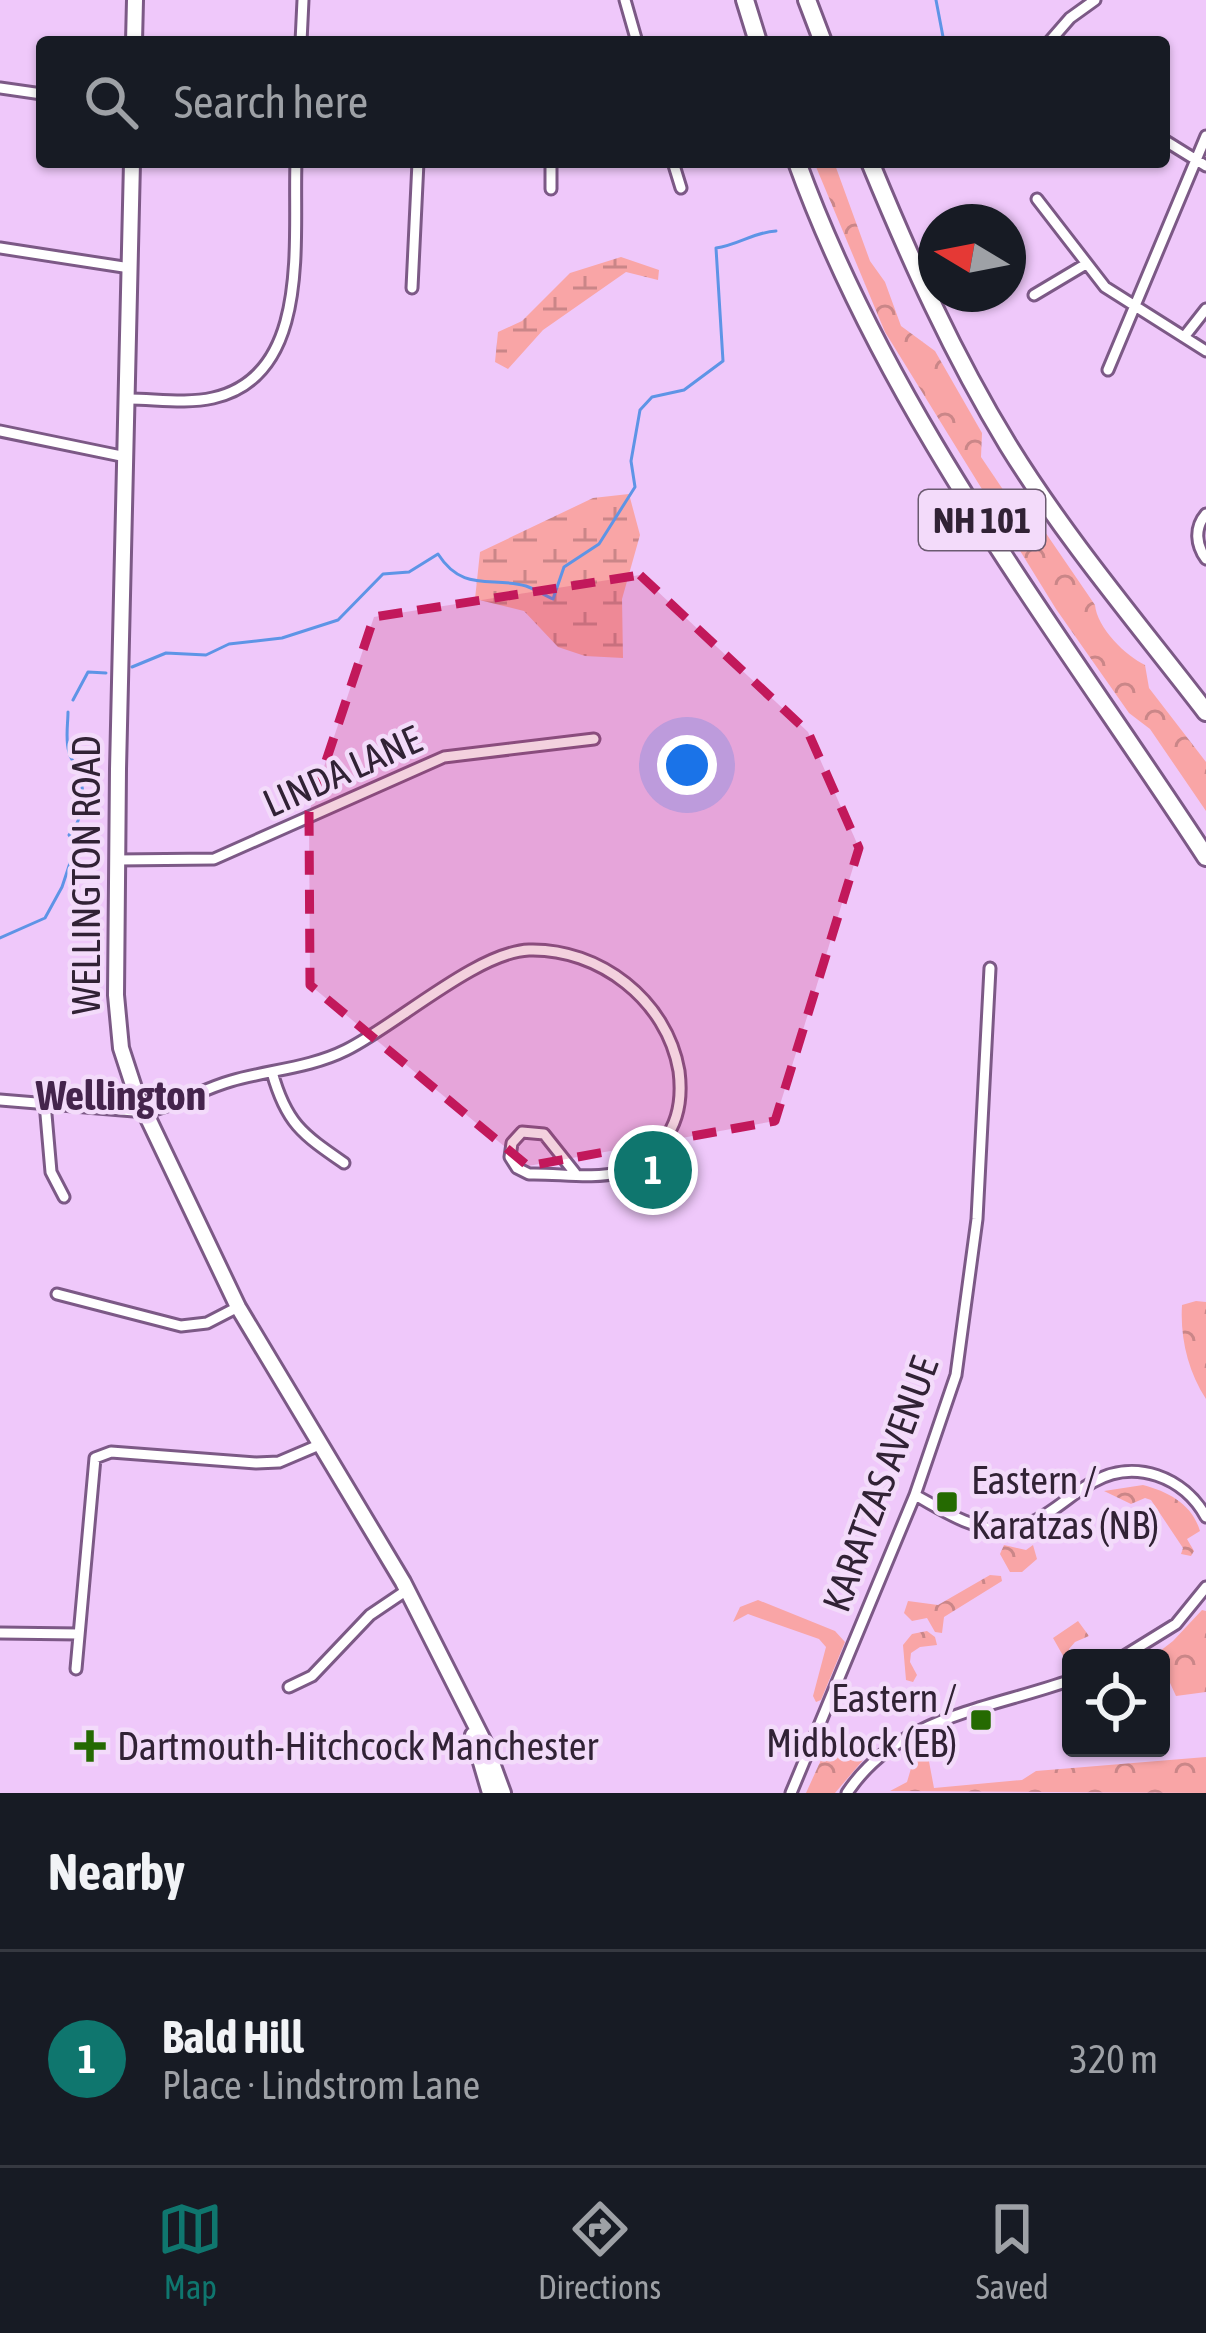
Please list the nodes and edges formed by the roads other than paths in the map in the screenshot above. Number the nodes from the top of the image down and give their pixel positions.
1 (135, 0) edge
2 (303, 0) edge
3 (625, 0) edge
4 (746, 0) edge
5 (806, 0) edge
6 (1095, 0) edge
7 (134, 36) edge
8 (302, 36) edge
9 (635, 36) edge
10 (756, 36) edge
11 (821, 36) edge
12 (1055, 36) edge
13 (0, 88) edge
14 (36, 93) edge
15 (1206, 136) edge
16 (1170, 144) edge
17 (1201, 163) edge
18 (132, 168) edge
19 (296, 168) edge
20 (418, 168) edge
21 (551, 168) edge
22 (675, 168) edge
23 (800, 168) edge
24 (873, 168) edge
25 (681, 188) dead end
26 (551, 189) dead end
27 (1037, 199) dead end
28 (0, 248) edge
29 (1086, 264) junction
30 (130, 268) junction
31 (412, 288) dead end
32 (1034, 295) dead end
33 (1134, 308) junction
34 (1206, 309) edge
35 (1184, 337) junction
36 (1206, 352) edge
37 (1108, 370) dead end
38 (128, 399) junction
39 (0, 430) edge
40 (126, 458) junction
41 (1206, 514) edge
42 (1206, 559) edge
43 (1206, 712) edge
44 (594, 739) dead end
45 (1206, 856) edge
46 (117, 860) junction
47 (990, 968) dead end
48 (272, 1072) junction
49 (0, 1100) edge
50 (45, 1103) junction
51 (146, 1112) junction
52 (344, 1163) dead end
53 (575, 1173) junction
54 (64, 1197) dead end
55 (57, 1294) dead end
56 (238, 1307) junction
57 (319, 1445) junction
58 (915, 1495) junction
59 (1206, 1517) edge
60 (1206, 1588) edge
61 (407, 1590) junction
62 (0, 1633) edge
63 (79, 1634) junction
64 (1136, 1649) edge
65 (76, 1669) dead end
66 (1062, 1683) edge
67 (290, 1688) dead end
68 (470, 1718) junction
69 (490, 1793) edge
70 (503, 1793) edge
71 (790, 1793) edge
72 (847, 1793) edge

1 - 7 main road
2 - 8 street
3 - 9 street
4 - 10 highway
5 - 11 highway
6 - 12 street
13 - 14 street
15 - 17 street
16 - 17 street
17 - 33 street
18 - 30 main road, WELLINGTON ROAD
19 - 38 street
20 - 31 street
21 - 26 street
22 - 25 street
23 - 45 highway, NH 101
24 - 43 highway, NH 101
27 - 29 street
28 - 30 street
29 - 32 street
29 - 33 street
30 - 38 main road, WELLINGTON ROAD
33 - 35 street
33 - 37 street
34 - 35 street
35 - 36 street
38 - 40 main road, WELLINGTON ROAD
39 - 40 street
40 - 46 main road, WELLINGTON ROAD
41 - 42 street
44 - 46 street, LINDA LANE
46 - 51 main road, WELLINGTON ROAD
47 - 58 street, KARATZAS AVENUE
48 - 51 street
48 - 52 street
48 - 53 street
49 - 50 street
50 - 51 street
50 - 54 street
51 - 56 main road, WELLINGTON ROAD
53 - 53 street
55 - 56 street
56 - 57 main road, WELLINGTON ROAD
57 - 61 main road, WELLINGTON ROAD
57 - 63 street
58 - 59 street
58 - 71 street, KARATZAS AVENUE
60 - 64 street
61 - 67 street
61 - 68 main road, WELLINGTON ROAD
62 - 63 street
63 - 65 street
66 - 72 street
68 - 69 main road, WELLINGTON ROAD
68 - 70 main road, WELLINGTON ROAD

